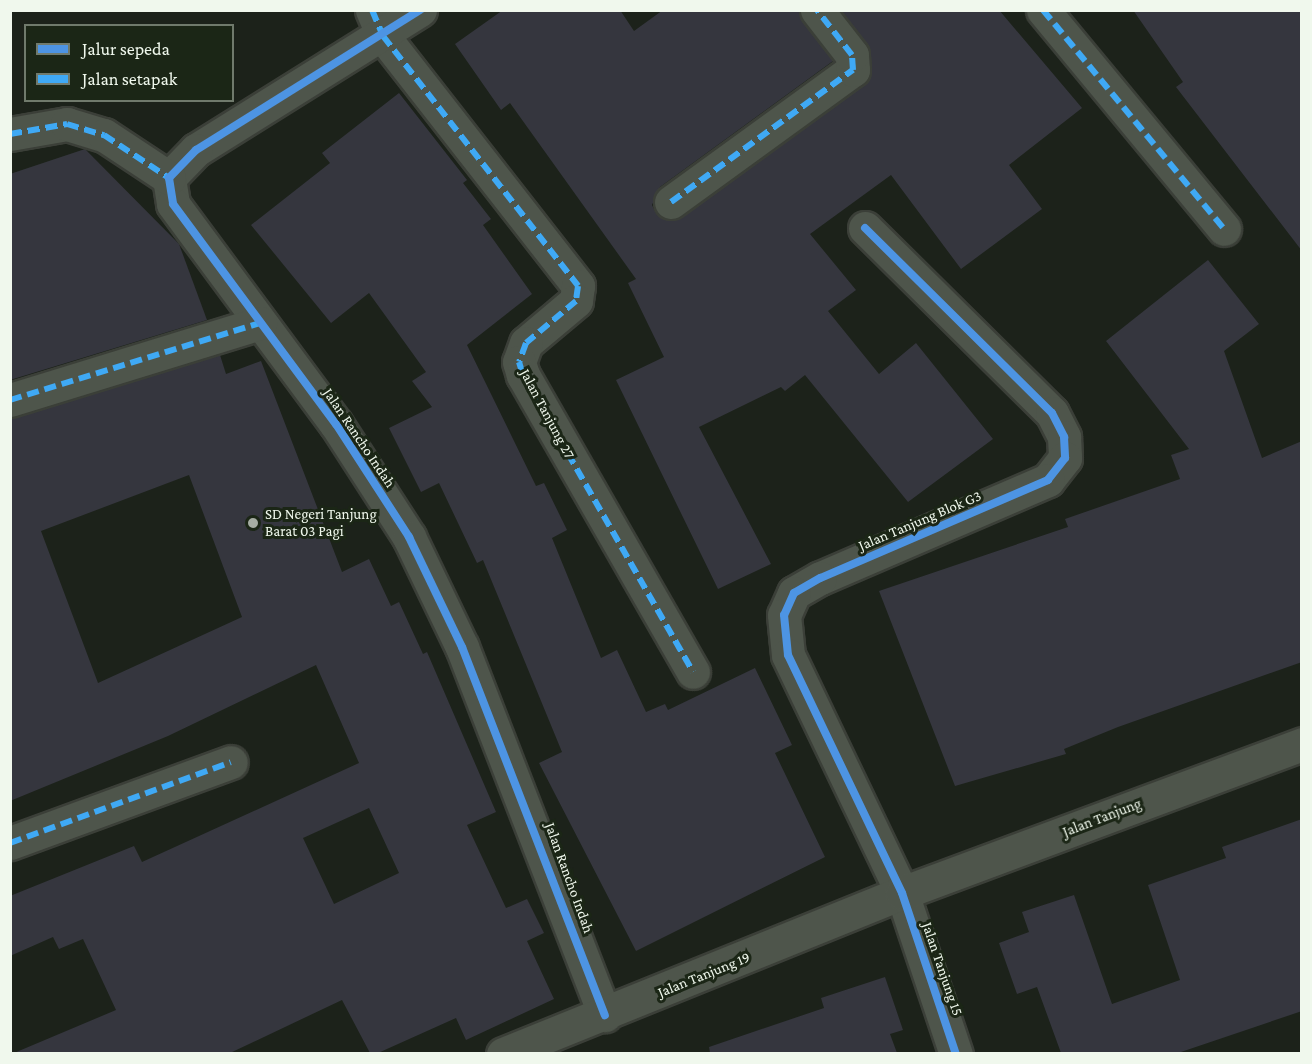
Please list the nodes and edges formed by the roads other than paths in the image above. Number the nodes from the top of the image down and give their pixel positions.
1 (420, 10) edge
2 (818, 10) edge
3 (1043, 10) edge
4 (378, 23) edge
5 (10, 134) edge
6 (168, 178) junction
7 (671, 202) dead end
8 (865, 228) dead end
9 (1224, 228) dead end
10 (260, 323) junction
11 (10, 400) edge
12 (693, 672) dead end
13 (1302, 744) edge
14 (231, 762) dead end
15 (10, 843) edge
16 (902, 894) junction
17 (605, 1015) junction
18 (503, 1053) edge
19 (956, 1053) edge

1 - 4 street
2 - 7 street
3 - 9 street
4 - 6 street
4 - 12 street, Jalan Tanjung 27
5 - 6 street
6 - 10 street, Jalan Rancho Indah
8 - 16 street, Jalan Tanjung Blok G3
10 - 11 street
10 - 17 street, Jalan Rancho Indah
13 - 16 street, Jalan Tanjung
14 - 15 street
16 - 17 street, Jalan Tanjung 19
16 - 19 street, Jalan Tanjung 15
17 - 18 street, Jalan Tanjung 19

